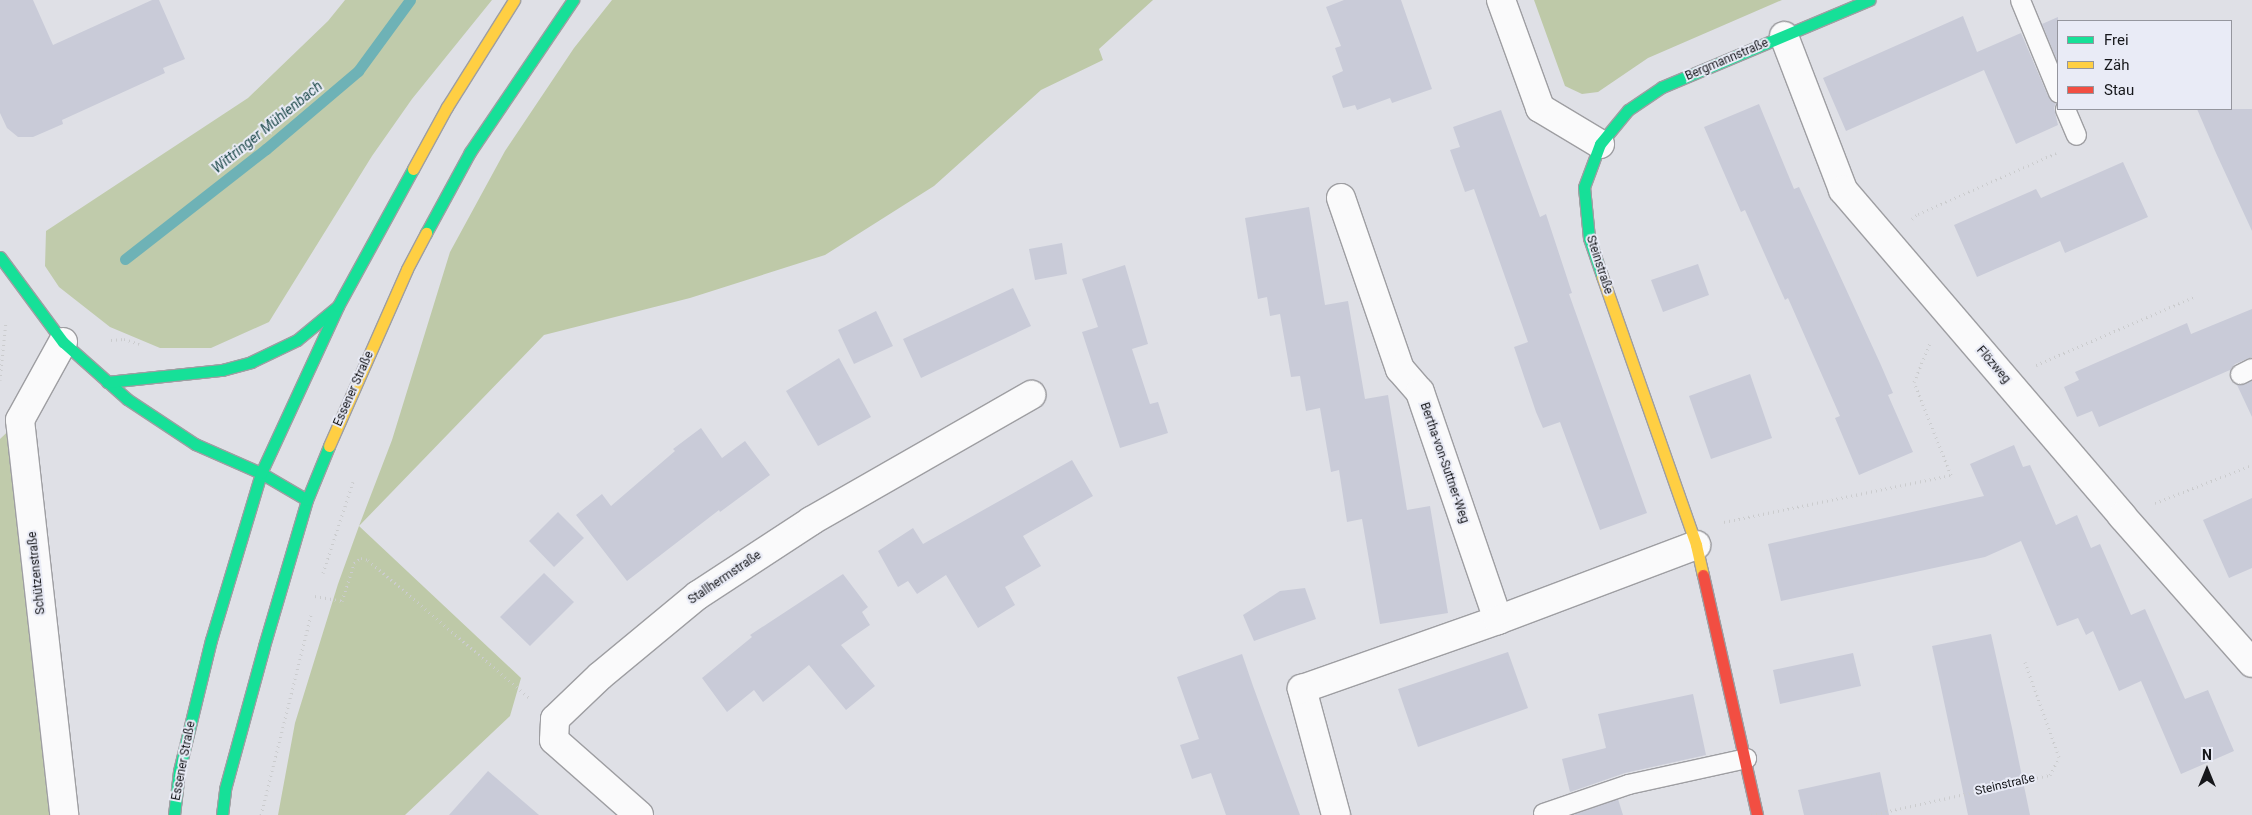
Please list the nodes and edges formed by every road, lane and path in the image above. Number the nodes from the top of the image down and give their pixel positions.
1 (514, 0) edge
2 (574, 0) edge
3 (1501, 0) edge
4 (1869, 0) edge
5 (2020, 0) edge
6 (1784, 36) junction
7 (2057, 90) edge
8 (2065, 110) edge
9 (2076, 135) joint
10 (1600, 144) junction
11 (1341, 198) dead end
12 (1888, 242) junction
13 (0, 257) edge
14 (11, 274) junction
15 (2196, 296) dead end
16 (338, 306) junction
17 (1944, 308) junction
18 (63, 342) junction
19 (2005, 378) junction
20 (0, 380) edge
21 (106, 382) junction
22 (1030, 394) dead end
23 (2252, 465) edge
24 (261, 474) junction
25 (307, 500) junction
26 (2122, 516) junction
27 (1693, 537) junction
28 (315, 596) dead end
29 (1498, 620) junction
30 (2025, 662) dead end
31 (2252, 663) edge
32 (555, 719) junction
33 (1746, 758) junction
34 (1543, 813) dead end
35 (64, 815) edge
36 (174, 815) edge
37 (222, 815) edge
38 (639, 815) edge
39 (1336, 815) edge
40 (1757, 815) edge
41 (1871, 815) edge

1 - 16 main road, Essener Straße
2 - 25 main road, Essener Straße
3 - 10 street
4 - 6 main road, Bergmannstraße
5 - 7 lane
6 - 10 main road, Bergmannstraße
6 - 12 street, Flözweg
8 - 9 lane
9 - 12 path
10 - 27 main road, Steinstraße
11 - 29 street, Bertha-von-Suttner-Weg
12 - 17 street, Flözweg
13 - 14 main road
14 - 18 main road
14 - 20 path
15 - 19 path
16 - 21 main road
16 - 24 main road, Essener Straße
17 - 19 street, Flözweg
17 - 27 path
18 - 21 main road
18 - 35 street, Schützenstraße
19 - 26 street, Flözweg
21 - 24 main road
22 - 32 street, Stallhermstraße
23 - 26 path
24 - 25 main road
24 - 36 main road, Essener Straße
25 - 37 main road, Essener Straße
26 - 31 street, Flözweg
27 - 29 street
27 - 33 main road, Steinstraße
28 - 32 path
29 - 39 street
30 - 41 path, Steinstraße
32 - 38 street
33 - 34 lane
33 - 40 main road, Steinstraße

